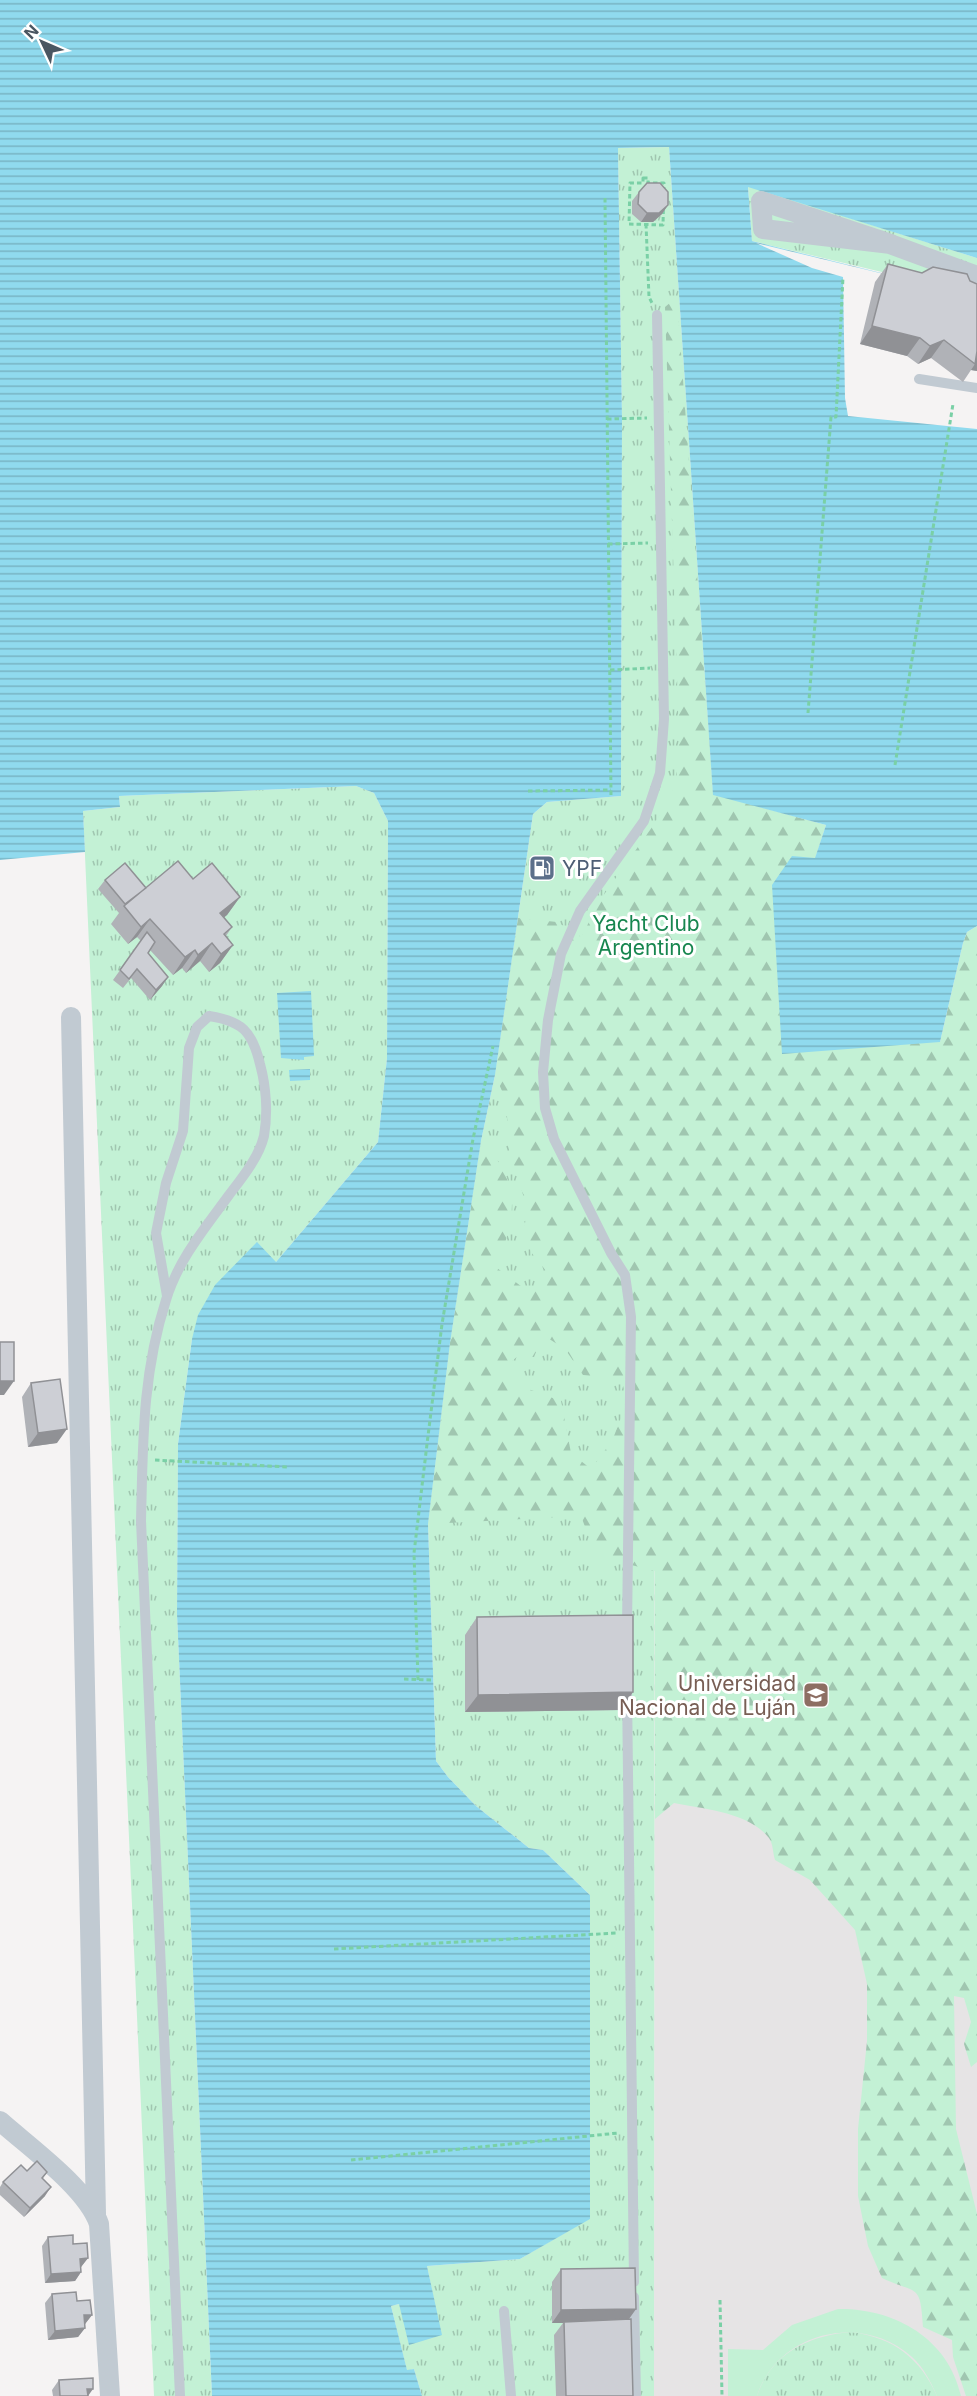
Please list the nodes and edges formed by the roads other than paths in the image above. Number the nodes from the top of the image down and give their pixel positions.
1 (891, 244) junction
2 (977, 276) edge
3 (657, 315) road end
4 (919, 379) dead end
5 (977, 388) edge
6 (71, 1017) dead end
7 (167, 1296) junction
8 (627, 1642) edge
9 (627, 1677) edge
10 (0, 2121) edge
11 (96, 2214) junction
12 (504, 2311) dead end
13 (110, 2396) edge
14 (180, 2396) edge
15 (511, 2396) edge
16 (636, 2396) edge

1 - 1 street
1 - 2 street
3 - 8 lane
4 - 5 lane
6 - 11 street
7 - 7 lane
7 - 14 lane
9 - 16 lane
10 - 11 street
11 - 13 street
12 - 15 lane

